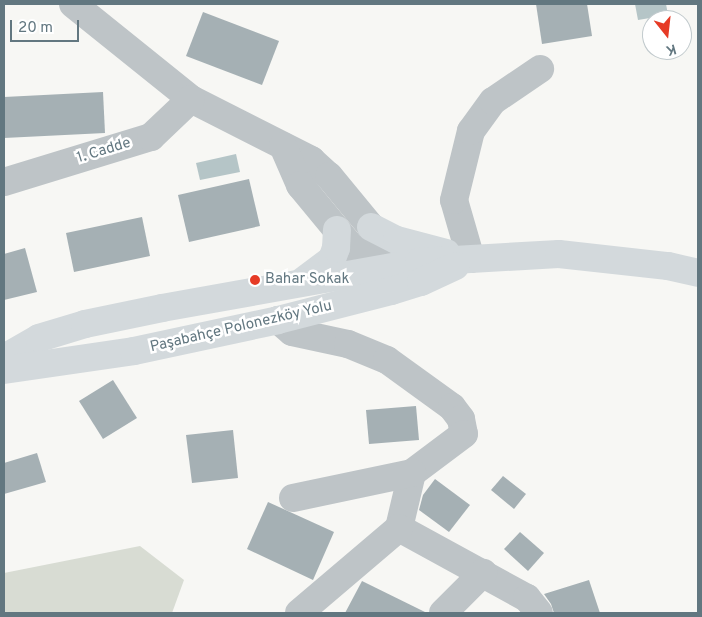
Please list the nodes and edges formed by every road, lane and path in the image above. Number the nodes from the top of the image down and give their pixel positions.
1 (73, 4) edge
2 (540, 69) dead end
3 (191, 99) junction
4 (283, 146) junction
5 (4, 182) edge
6 (371, 227) junction
7 (337, 230) junction
8 (471, 259) junction
9 (698, 272) edge
10 (381, 277) junction
11 (300, 283) junction
12 (278, 320) junction
13 (193, 338) junction
14 (4, 358) edge
15 (4, 370) edge
16 (412, 473) junction
17 (293, 498) dead end
18 (399, 528) junction
19 (483, 572) junction
20 (299, 613) edge
21 (443, 613) edge
22 (539, 613) edge

1 - 3 street
2 - 8 street
3 - 4 street
3 - 5 street, 1. Cadde
4 - 6 street
4 - 7 street
6 - 8 main road
6 - 10 street
7 - 10 street
7 - 11 main road
8 - 9 main road, Paşabahçe Polonezköy Yolu
8 - 10 main road, Paşabahçe Polonezköy Yolu
10 - 11 main road, Paşabahçe Polonezköy Yolu
10 - 12 main road, Paşabahçe Polonezköy Yolu
10 - 13 main road
11 - 14 main road, Paşabahçe Polonezköy Yolu
12 - 13 main road, Paşabahçe Polonezköy Yolu
12 - 16 street
13 - 15 main road, Paşabahçe Polonezköy Yolu
16 - 17 street
16 - 18 street
18 - 19 street
18 - 20 street
19 - 21 street
19 - 22 street

